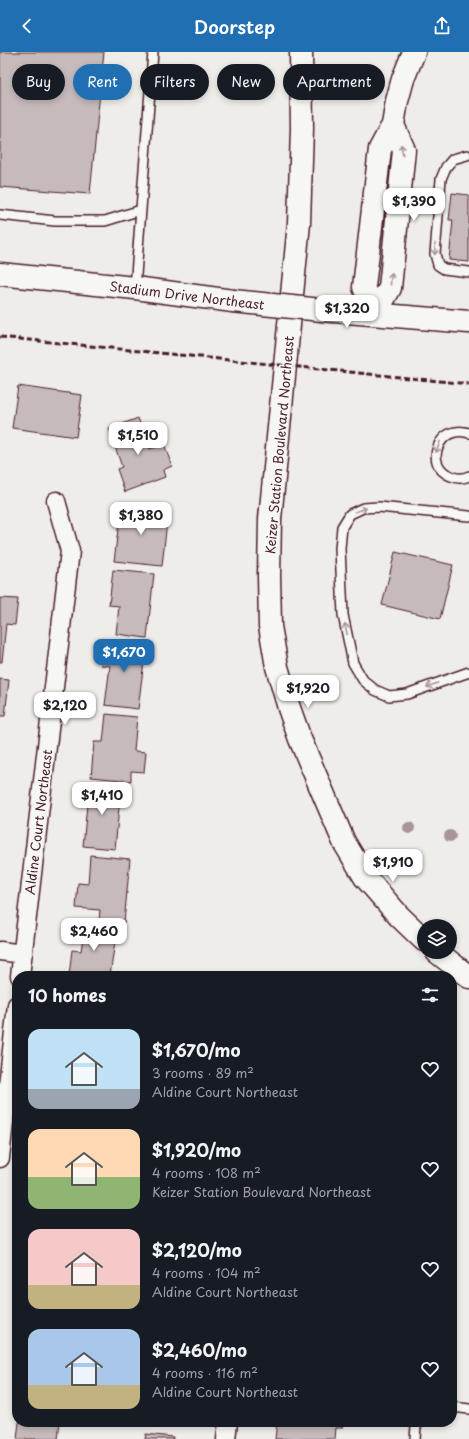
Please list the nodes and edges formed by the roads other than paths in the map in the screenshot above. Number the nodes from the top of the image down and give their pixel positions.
1 (153, 52) edge
2 (301, 52) edge
3 (414, 52) edge
4 (467, 155) dead end
5 (141, 210) junction
6 (0, 215) edge
7 (469, 272) edge
8 (0, 274) edge
9 (135, 288) junction
10 (375, 314) junction
11 (469, 322) edge
12 (469, 433) edge
13 (469, 476) edge
14 (56, 502) dead end
15 (469, 516) edge
16 (469, 672) edge
17 (417, 933) edge
18 (0, 951) edge
19 (23, 954) junction
20 (446, 959) edge
21 (21, 971) edge
22 (469, 977) edge
23 (12, 1050) edge
24 (0, 1158) edge
25 (457, 1408) edge
26 (469, 1409) edge
27 (227, 1427) edge
28 (416, 1427) edge
29 (226, 1439) edge
30 (415, 1439) edge

1 - 5 lane
2 - 17 main road, Keizer Station Boulevard Northeast
3 - 10 main road
4 -> 7 lane
5 - 6 lane
5 - 9 lane
8 - 9 main road, Stadium Drive Northeast
9 - 10 main road, Stadium Drive Northeast, bridge
10 - 11 main road, Stadium Drive Northeast
12 -> 13 lane
14 - 19 street, Aldine Court Northeast
16 -> 15 lane
18 - 19 street
19 - 21 street, Aldine Court Northeast
20 - 22 main road
23 - 24 street
25 - 26 lane
27 - 29 street
28 - 30 lane

